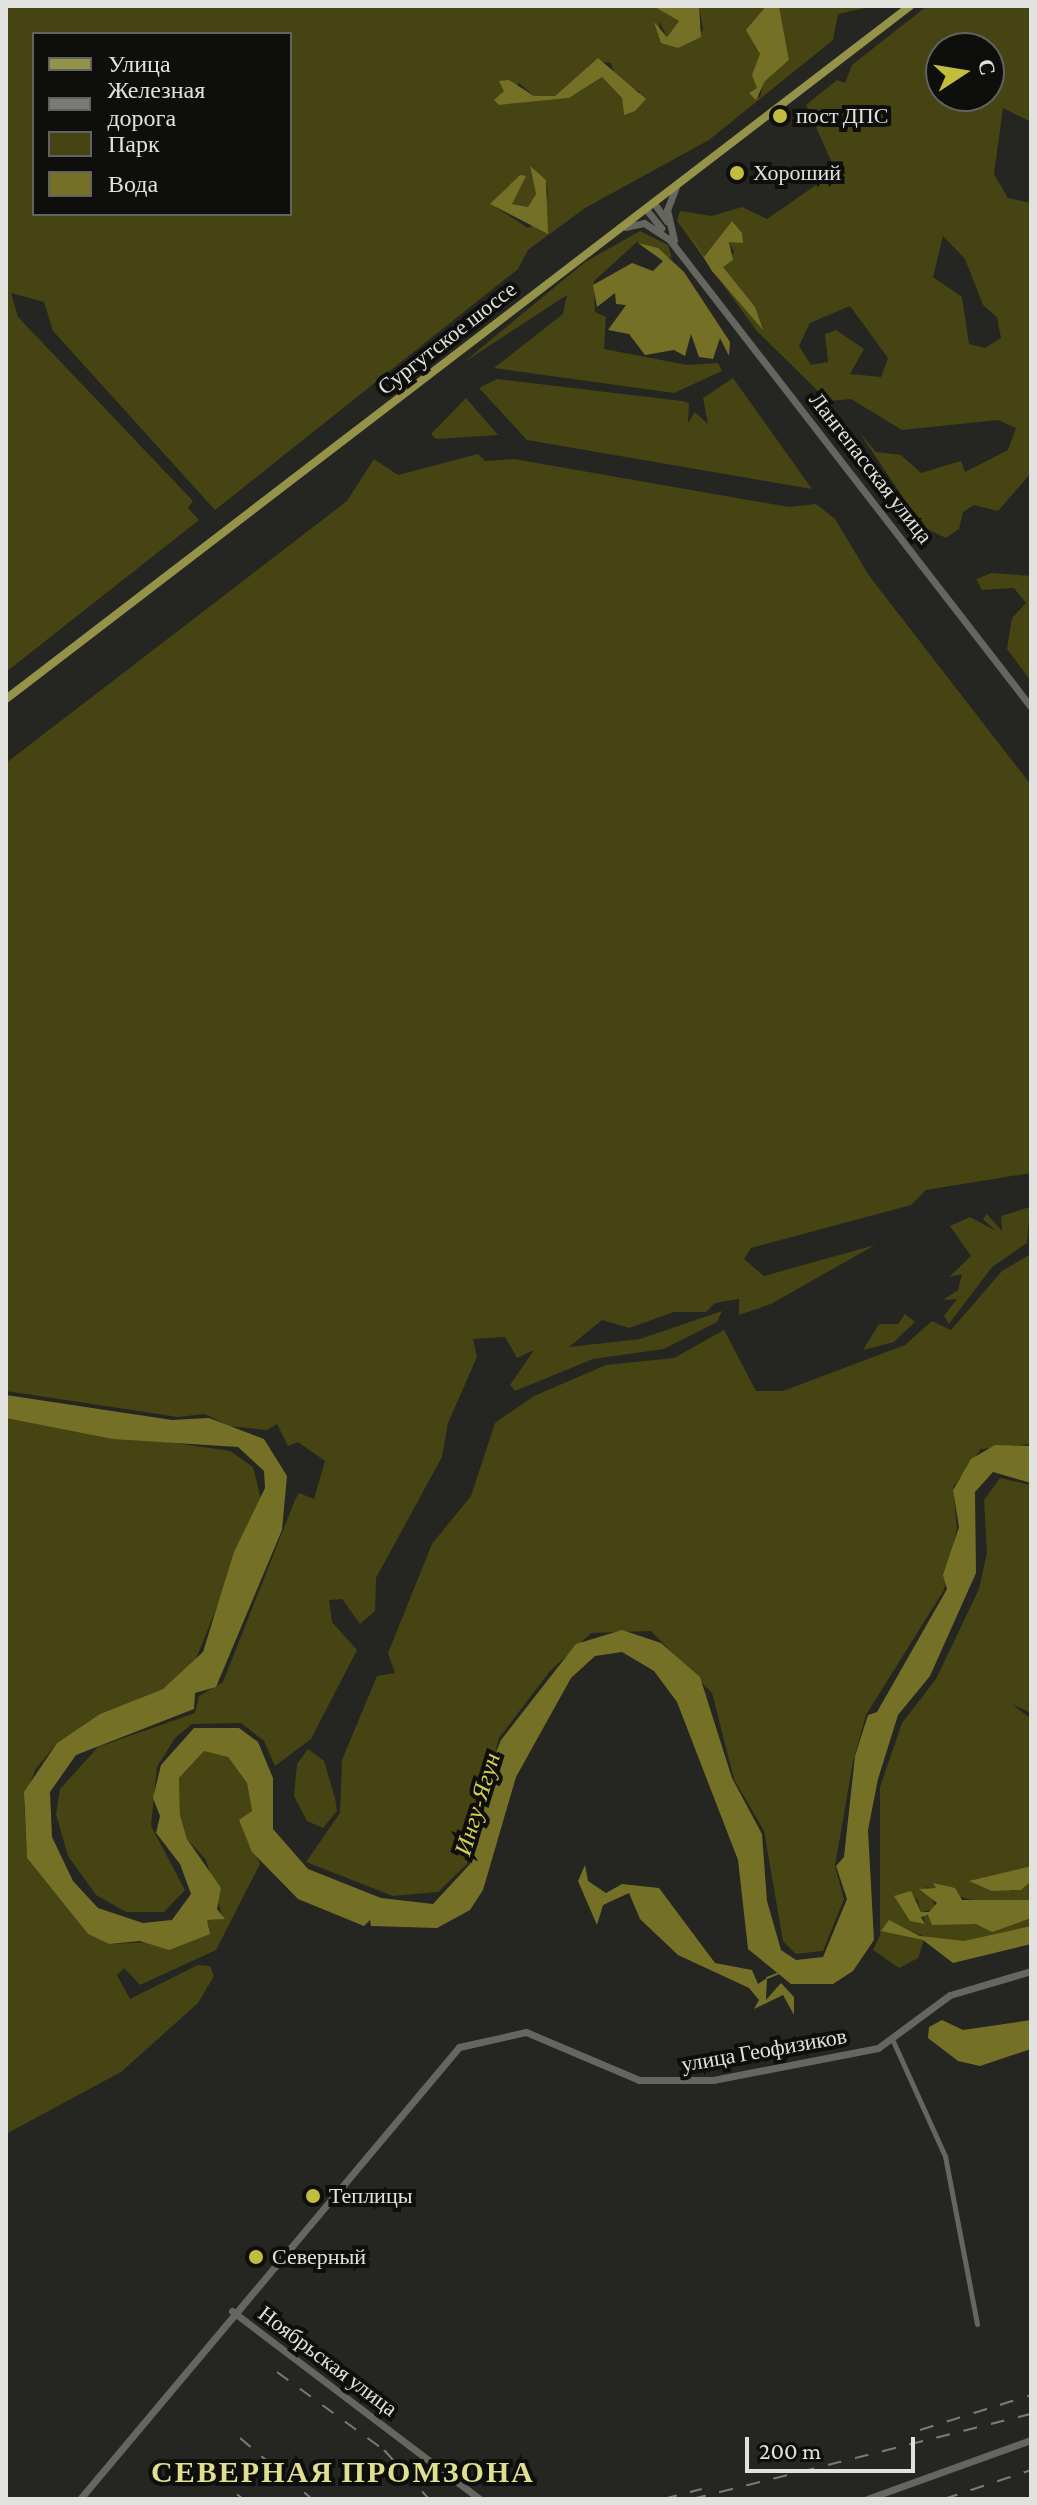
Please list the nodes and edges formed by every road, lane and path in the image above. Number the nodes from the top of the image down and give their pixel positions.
1 (910, 6) edge
2 (684, 179) junction
3 (653, 202) junction
4 (645, 208) junction
5 (668, 223) junction
6 (669, 239) junction
7 (596, 245) junction
8 (681, 252) junction
9 (6, 699) edge
10 (1031, 707) edge
11 (1031, 1971) edge
12 (893, 2041) junction
13 (232, 2311) junction
14 (977, 2324) dead end
15 (1031, 2440) edge
16 (80, 2499) edge
17 (480, 2499) edge
18 (867, 2499) edge

1 - 2 main road, Сургутское шоссе
2 - 3 main road, Сургутское шоссе
2 - 5 main road
3 - 4 main road, Сургутское шоссе
3 - 5 main road
4 - 6 main road
4 - 7 main road, Сургутское шоссе
5 - 8 main road
6 - 7 main road
6 - 8 main road
7 - 9 main road, Сургутское шоссе
8 - 10 main road, Лангепасская улица
11 - 12 main road, улица Геофизиков
12 - 13 main road, улица Геофизиков
12 - 14 street
13 - 16 main road, Ноябрьская улица
13 - 17 main road, Ноябрьская улица
15 - 18 main road

